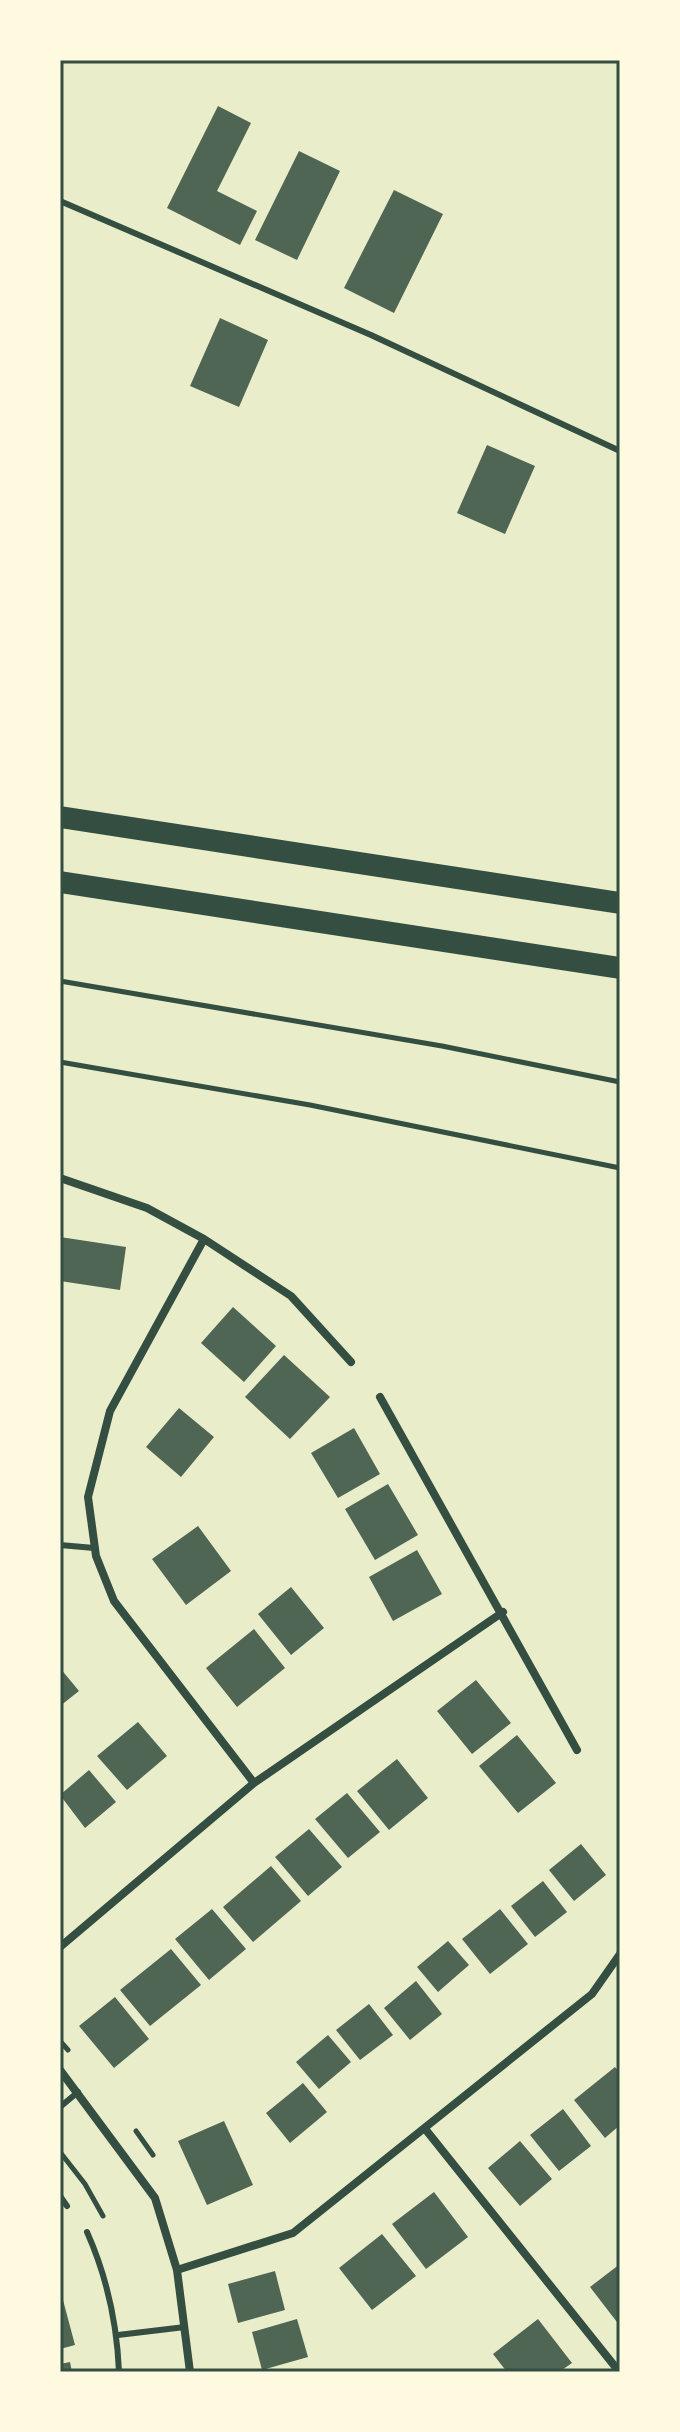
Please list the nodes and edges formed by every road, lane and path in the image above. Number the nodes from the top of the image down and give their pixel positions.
1 (60, 201) edge
2 (620, 451) edge
3 (60, 817) edge
4 (60, 882) edge
5 (620, 903) edge
6 (620, 968) edge
7 (60, 981) edge
8 (60, 1062) edge
9 (620, 1082) edge
10 (620, 1168) edge
11 (60, 1178) edge
12 (204, 1239) junction
13 (351, 1362) dead end
14 (380, 1397) dead end
15 (60, 1545) edge
16 (94, 1548) junction
17 (503, 1612) junction
18 (577, 1750) dead end
19 (254, 1783) junction
20 (60, 1947) edge
21 (620, 1954) edge
22 (60, 2070) edge
23 (78, 2092) junction
24 (60, 2107) edge
25 (426, 2130) junction
26 (60, 2196) edge
27 (67, 2206) dead end
28 (87, 2232) dead end
29 (177, 2270) junction
30 (185, 2327) junction
31 (118, 2335) junction
32 (617, 2369) edge
33 (119, 2372) edge
34 (190, 2372) edge

1 - 2 lane
3 - 5 highway
4 - 6 highway
7 - 9 path
8 - 10 path
11 - 12 street
12 - 13 street
12 - 16 street
14 - 17 street
15 - 16 lane
16 - 19 street
17 - 18 street
17 - 19 street
19 - 20 street
21 - 25 street
22 - 23 street
23 - 24 lane
23 - 29 street
25 - 29 street
25 - 32 street
26 - 27 lane
28 - 31 lane
29 - 30 street
30 - 31 lane
30 - 34 street
31 - 33 lane

